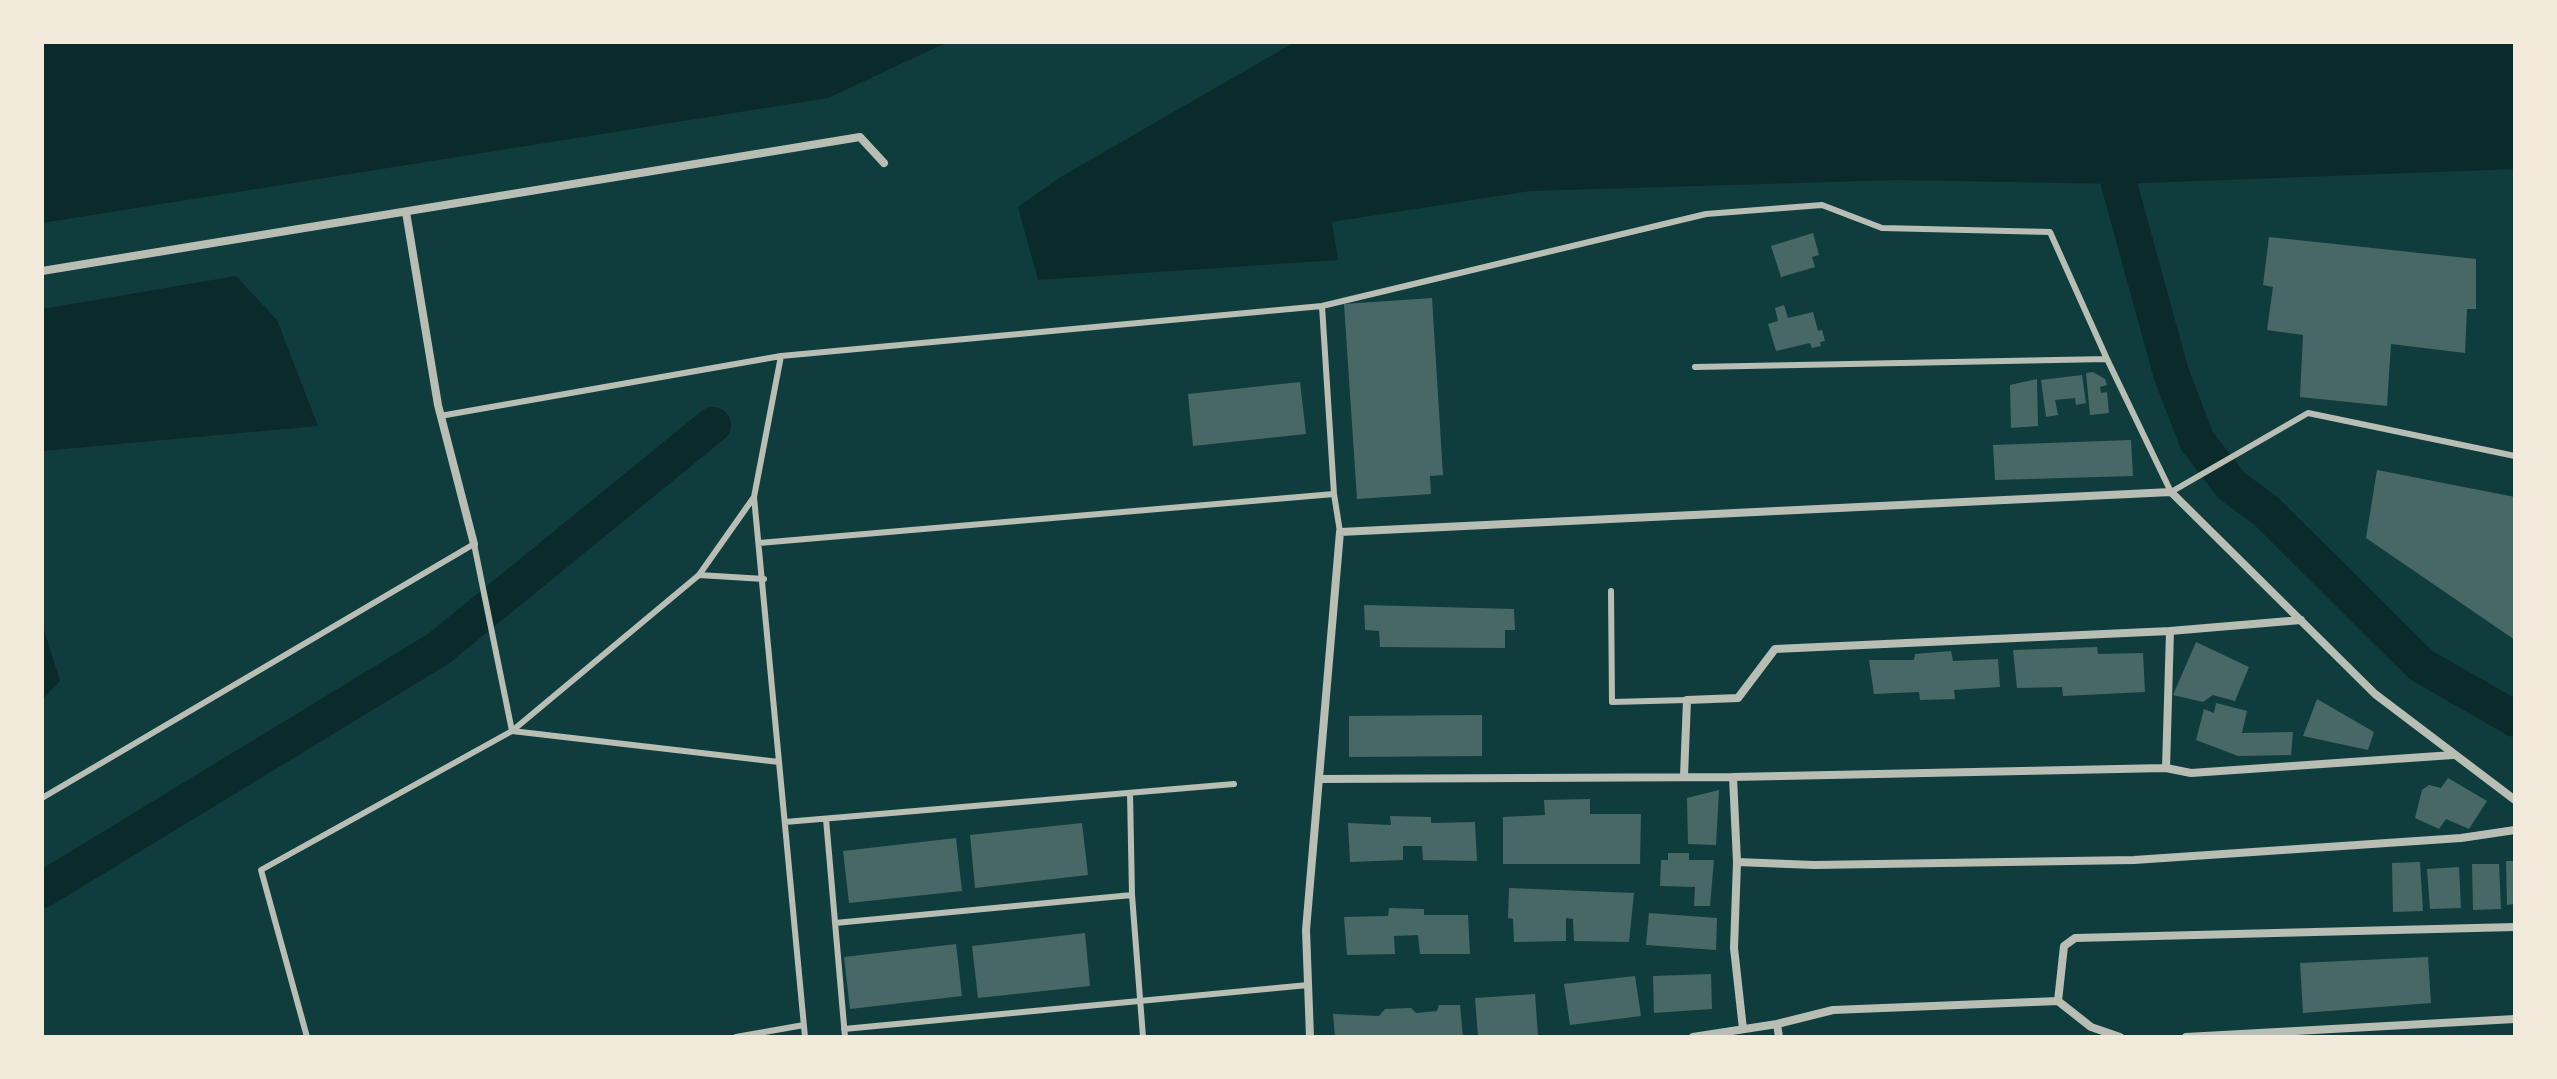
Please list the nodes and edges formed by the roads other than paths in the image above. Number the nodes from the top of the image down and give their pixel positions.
1 (884, 163) dead end
2 (406, 212) junction
3 (42, 271) edge
4 (1322, 306) junction
5 (781, 356) junction
6 (2107, 359) junction
7 (1695, 367) dead end
8 (440, 416) junction
9 (2515, 456) edge
10 (2171, 492) junction
11 (1334, 494) junction
12 (754, 497) junction
13 (1340, 532) junction
14 (759, 543) junction
15 (474, 544) junction
16 (699, 575) junction
17 (764, 579) junction
18 (1611, 591) dead end
19 (2301, 620) junction
20 (2170, 631) junction
21 (1687, 700) junction
22 (512, 731) junction
23 (2453, 755) junction
24 (779, 762) junction
25 (2166, 768) junction
26 (1684, 776) junction
27 (1733, 777) junction
28 (1319, 779) junction
29 (1234, 784) dead end
30 (1130, 793) junction
31 (42, 798) edge
32 (2515, 800) edge
33 (826, 819) junction
34 (785, 822) junction
35 (2515, 830) edge
36 (1737, 862) junction
37 (1132, 895) junction
38 (835, 923) junction
39 (2515, 927) edge
40 (1308, 985) junction
41 (1140, 1001) junction
42 (2058, 1001) junction
43 (2515, 1019) edge
44 (1777, 1024) junction
45 (804, 1025) junction
46 (1743, 1029) junction
47 (844, 1033) edge
48 (307, 1037) edge
49 (736, 1037) edge
50 (805, 1037) edge
51 (1143, 1037) edge
52 (1310, 1037) edge
53 (1693, 1037) edge
54 (1779, 1037) edge
55 (2120, 1037) edge
56 (2186, 1037) edge

1 - 2 street
2 - 3 street
2 - 8 street
4 - 5 lane
4 - 6 lane
4 - 11 lane
5 - 8 lane
5 - 12 lane
6 - 7 lane
6 - 10 lane
8 - 15 street
9 - 10 lane
10 - 13 street
10 - 19 street
11 - 13 lane
11 - 14 lane
12 - 14 lane
12 - 16 lane
13 - 28 street
14 - 17 lane
15 - 22 lane
15 - 31 lane
16 - 17 lane
16 - 22 lane
17 - 24 lane
18 - 21 lane
19 - 20 street
19 - 23 street
20 - 21 street
20 - 25 street
21 - 26 street
22 - 24 lane
22 - 48 lane
23 - 25 street
23 - 32 street
24 - 34 lane
25 - 27 street
26 - 27 street
26 - 28 street
27 - 36 street
28 - 40 street
29 - 30 lane
30 - 33 lane
30 - 37 lane
33 - 34 lane
33 - 38 lane
34 - 45 lane
35 - 36 street
36 - 46 street
37 - 38 lane
37 - 41 lane
38 - 47 lane
39 - 42 street
40 - 41 lane
40 - 52 street
41 - 47 lane
41 - 51 lane
42 - 44 street
42 - 55 street
43 - 56 street
44 - 46 street
44 - 54 street
45 - 49 lane
45 - 50 lane
46 - 53 street

